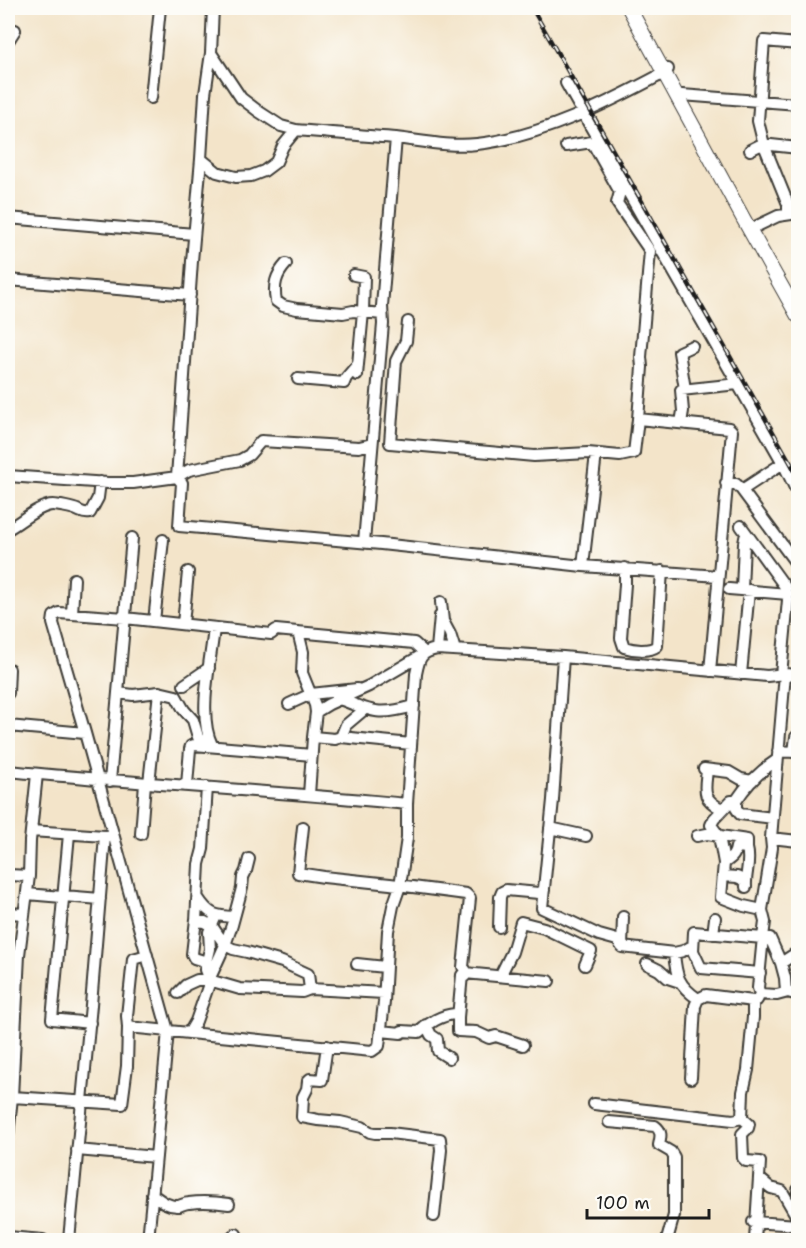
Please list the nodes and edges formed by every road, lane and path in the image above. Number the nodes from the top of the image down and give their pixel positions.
1 (160, 8) edge
2 (213, 8) edge
3 (629, 8) edge
4 (637, 8) edge
5 (15, 30) dead end
6 (8, 41) edge
7 (798, 44) edge
8 (211, 53) junction
9 (666, 71) junction
10 (566, 83) dead end
11 (682, 94) junction
12 (151, 98) dead end
13 (759, 101) junction
14 (798, 104) edge
15 (296, 130) junction
16 (396, 138) junction
17 (764, 145) junction
18 (566, 146) dead end
19 (798, 148) edge
20 (750, 150) dead end
21 (201, 159) junction
22 (798, 202) edge
23 (793, 213) edge
24 (8, 218) edge
25 (749, 220) junction
26 (194, 234) junction
27 (286, 264) dead end
28 (354, 276) dead end
29 (8, 280) edge
30 (190, 296) junction
31 (798, 311) edge
32 (363, 312) junction
33 (382, 314) junction
34 (408, 322) dead end
35 (692, 346) dead end
36 (298, 379) dead end
37 (738, 384) junction
38 (685, 389) junction
39 (638, 419) junction
40 (681, 423) junction
41 (372, 444) junction
42 (596, 454) junction
43 (783, 463) junction
44 (8, 476) edge
45 (177, 477) junction
46 (100, 482) junction
47 (726, 483) junction
48 (742, 490) junction
49 (798, 494) edge
50 (8, 529) edge
51 (132, 538) dead end
52 (163, 540) dead end
53 (364, 542) junction
54 (583, 566) junction
55 (798, 566) edge
56 (625, 568) junction
57 (662, 571) junction
58 (188, 572) dead end
59 (718, 576) junction
60 (74, 579) dead end
61 (729, 589) dead end
62 (746, 590) junction
63 (788, 594) junction
64 (72, 614) junction
65 (125, 618) junction
66 (154, 621) junction
67 (183, 624) junction
68 (214, 628) junction
69 (298, 632) junction
70 (403, 642) junction
71 (436, 649) junction
72 (455, 650) junction
73 (423, 654) junction
74 (563, 657) junction
75 (409, 662) junction
76 (209, 668) junction
77 (9, 669) dead end
78 (710, 671) junction
79 (741, 674) junction
80 (783, 674) junction
81 (798, 675) edge
82 (184, 686) dead end
83 (364, 688) junction
84 (159, 692) junction
85 (8, 693) edge
86 (118, 693) junction
87 (311, 694) junction
88 (340, 699) junction
89 (289, 704) dead end
90 (414, 705) junction
91 (365, 709) junction
92 (316, 712) junction
93 (8, 726) edge
94 (85, 733) junction
95 (313, 737) junction
96 (341, 737) junction
97 (798, 737) edge
98 (411, 744) junction
99 (208, 745) junction
100 (312, 755) junction
101 (777, 755) junction
102 (8, 771) edge
103 (37, 774) junction
104 (98, 780) junction
105 (110, 781) junction
106 (752, 781) junction
107 (147, 783) junction
108 (187, 786) junction
109 (207, 787) junction
110 (309, 795) junction
111 (736, 801) junction
112 (407, 804) junction
113 (722, 809) junction
114 (773, 818) junction
115 (303, 826) dead end
116 (550, 828) junction
117 (31, 831) junction
118 (69, 834) junction
119 (141, 834) dead end
120 (109, 835) junction
121 (586, 836) dead end
122 (697, 836) dead end
123 (719, 836) junction
124 (771, 838) junction
125 (798, 841) edge
126 (747, 848) junction
127 (249, 858) dead end
128 (724, 863) junction
129 (8, 875) edge
130 (29, 876) junction
131 (723, 876) junction
132 (768, 876) junction
133 (746, 881) junction
134 (395, 885) junction
135 (544, 890) junction
136 (27, 894) junction
137 (63, 897) junction
138 (198, 898) junction
139 (100, 899) junction
140 (762, 910) junction
141 (8, 913) edge
142 (24, 914) junction
143 (234, 916) junction
144 (623, 917) dead end
145 (715, 918) dead end
146 (196, 919) junction
147 (214, 921) junction
148 (576, 924) junction
149 (499, 927) dead end
150 (713, 934) junction
151 (763, 938) junction
152 (568, 940) junction
153 (225, 945) junction
154 (622, 946) junction
155 (693, 946) junction
156 (798, 952) edge
157 (674, 953) junction
158 (147, 955) junction
159 (207, 962) junction
160 (782, 963) junction
161 (357, 964) dead end
162 (647, 964) dead end
163 (585, 965) dead end
164 (385, 967) junction
165 (13, 973) edge
166 (465, 973) junction
167 (500, 976) junction
168 (760, 977) junction
169 (209, 980) junction
170 (549, 981) dead end
171 (680, 982) junction
172 (310, 989) junction
173 (786, 992) junction
174 (178, 993) dead end
175 (384, 993) junction
176 (798, 995) edge
177 (756, 998) junction
178 (698, 999) junction
179 (11, 1013) edge
180 (458, 1017) junction
181 (90, 1023) junction
182 (426, 1025) junction
183 (128, 1027) junction
184 (168, 1031) junction
185 (381, 1031) junction
186 (189, 1033) junction
187 (523, 1045) dead end
188 (327, 1046) junction
189 (11, 1056) edge
190 (449, 1058) dead end
191 (690, 1078) dead end
192 (10, 1097) edge
193 (82, 1101) junction
194 (594, 1104) dead end
195 (742, 1118) junction
196 (609, 1122) dead end
197 (8, 1136) edge
198 (77, 1150) junction
199 (156, 1157) junction
200 (760, 1179) junction
201 (798, 1190) edge
202 (152, 1194) junction
203 (229, 1204) dead end
204 (434, 1216) dead end
205 (755, 1222) junction
206 (797, 1222) edge
207 (236, 1234) dead end
208 (8, 1237) edge
209 (43, 1240) edge
210 (69, 1240) edge
211 (148, 1240) edge
212 (224, 1240) edge
213 (667, 1240) edge
214 (755, 1240) edge

1 - 12 street
2 - 8 street
3 - 9 main road
4 - 9 main road
5 - 6 street
7 - 13 street
8 - 15 street
8 - 21 street
9 - 11 main road
9 - 16 street
9 - 25 main road
10 - 37 street
11 - 13 street
11 - 25 main road
13 - 14 street
13 - 17 street
15 - 16 street
15 - 21 street
16 - 33 street
17 - 19 street
17 - 20 street
17 - 23 street
18 - 39 street
21 - 26 street
22 - 23 street
23 - 25 street
24 - 26 street
25 - 31 main road
26 - 30 street
27 - 32 street
28 - 32 street
29 - 30 street
30 - 45 street
32 - 33 street
32 - 36 street
33 - 41 street
34 - 42 street
35 - 38 street
37 - 38 street
37 - 43 street
38 - 40 street
39 - 40 street
39 - 42 street
40 - 47 street
41 - 45 street
41 - 53 street
42 - 54 street
43 - 48 street
43 - 49 street
44 - 46 street
45 - 46 street
45 - 53 street
46 - 50 street
47 - 48 street
47 - 59 street
48 - 55 street
51 - 65 street
52 - 66 street
53 - 54 street
54 - 56 street
56 - 57 street
56 - 57 street
57 - 59 street
58 - 67 street
59 - 78 street
60 - 64 street
61 - 62 street
62 - 63 street
62 - 63 street
62 - 79 street
63 - 80 street
64 - 65 street
64 - 94 street
65 - 66 street
65 - 86 street
66 - 67 street
67 - 68 street
68 - 69 street
68 - 76 street
69 - 70 street
69 - 87 street
70 - 73 street
70 - 75 street
71 - 72 street
71 - 72 street
71 - 73 street
72 - 74 street
73 - 75 street
73 - 90 street
74 - 78 street
74 - 116 street
75 - 83 street
76 - 82 street
76 - 99 street
77 - 85 street
78 - 79 street
79 - 80 street
80 - 81 street
80 - 101 street
83 - 87 street
83 - 88 street
84 - 86 street
84 - 99 street
84 - 107 street
86 - 105 street
87 - 89 street
87 - 92 street
88 - 91 street
88 - 92 street
90 - 91 street
90 - 98 street
91 - 96 street
92 - 95 street
93 - 94 street
94 - 104 street
95 - 96 street
95 - 100 street
96 - 98 street
97 - 101 street
98 - 112 street
99 - 100 street
99 - 108 street
100 - 110 street
101 - 106 street
101 - 114 street
102 - 103 street
103 - 104 street
103 - 117 street
104 - 105 street
104 - 120 street
105 - 107 street
106 - 111 street
106 - 113 street
107 - 108 street
107 - 119 street
108 - 109 street
109 - 110 street
109 - 138 street
110 - 112 street
111 - 113 street
111 - 114 street
112 - 134 street
113 - 123 street
114 - 124 street
115 - 134 street
116 - 121 street
116 - 135 street
117 - 118 street
117 - 130 street
118 - 120 street
118 - 137 street
120 - 139 street
120 - 158 street
122 - 123 street
123 - 126 street
123 - 128 street
124 - 125 street
124 - 132 street
126 - 128 street
126 - 133 street
127 - 143 street
128 - 131 street
129 - 130 street
130 - 136 street
131 - 133 street
131 - 140 street
132 - 133 street
132 - 140 street
134 - 164 street
134 - 166 street
135 - 148 street
135 - 149 street
136 - 137 street
136 - 142 street
137 - 139 street
137 - 181 street
138 - 146 street
138 - 147 street
139 - 181 street
140 - 151 street
141 - 142 street
142 - 165 street
143 - 147 street
143 - 153 street
144 - 154 street
145 - 150 street
146 - 147 street
146 - 159 street
147 - 153 street
147 - 159 street
148 - 152 street
148 - 154 street
150 - 151 street
150 - 155 street
151 - 160 street
151 - 168 street
152 - 163 street
152 - 167 street
153 - 169 street
153 - 172 street
154 - 157 street
155 - 157 street
155 - 168 street
156 - 160 street
157 - 171 street
158 - 183 street
158 - 184 street
159 - 169 street
160 - 173 street
161 - 164 street
162 - 171 street
164 - 175 street
165 - 179 street
166 - 167 street
166 - 180 street
167 - 170 street
168 - 177 street
169 - 172 street
169 - 174 street
169 - 186 street
171 - 178 street
172 - 175 street
173 - 176 street
173 - 177 street
175 - 185 street
177 - 178 street
177 - 195 street
178 - 191 street
179 - 189 street
180 - 182 street
180 - 187 street
181 - 193 street
182 - 185 street
182 - 190 street
183 - 184 street
183 - 193 street
184 - 186 street
184 - 199 street
185 - 188 street
186 - 188 street
188 - 204 street
189 - 192 street
192 - 193 street
192 - 197 street
193 - 198 street
194 - 195 street
195 - 200 street
196 - 213 street
198 - 199 street
198 - 210 street
199 - 202 street
200 - 205 street
200 - 206 street
201 - 206 street
202 - 203 street
202 - 211 street
205 - 206 street
205 - 214 street
207 - 212 street
208 - 209 street

